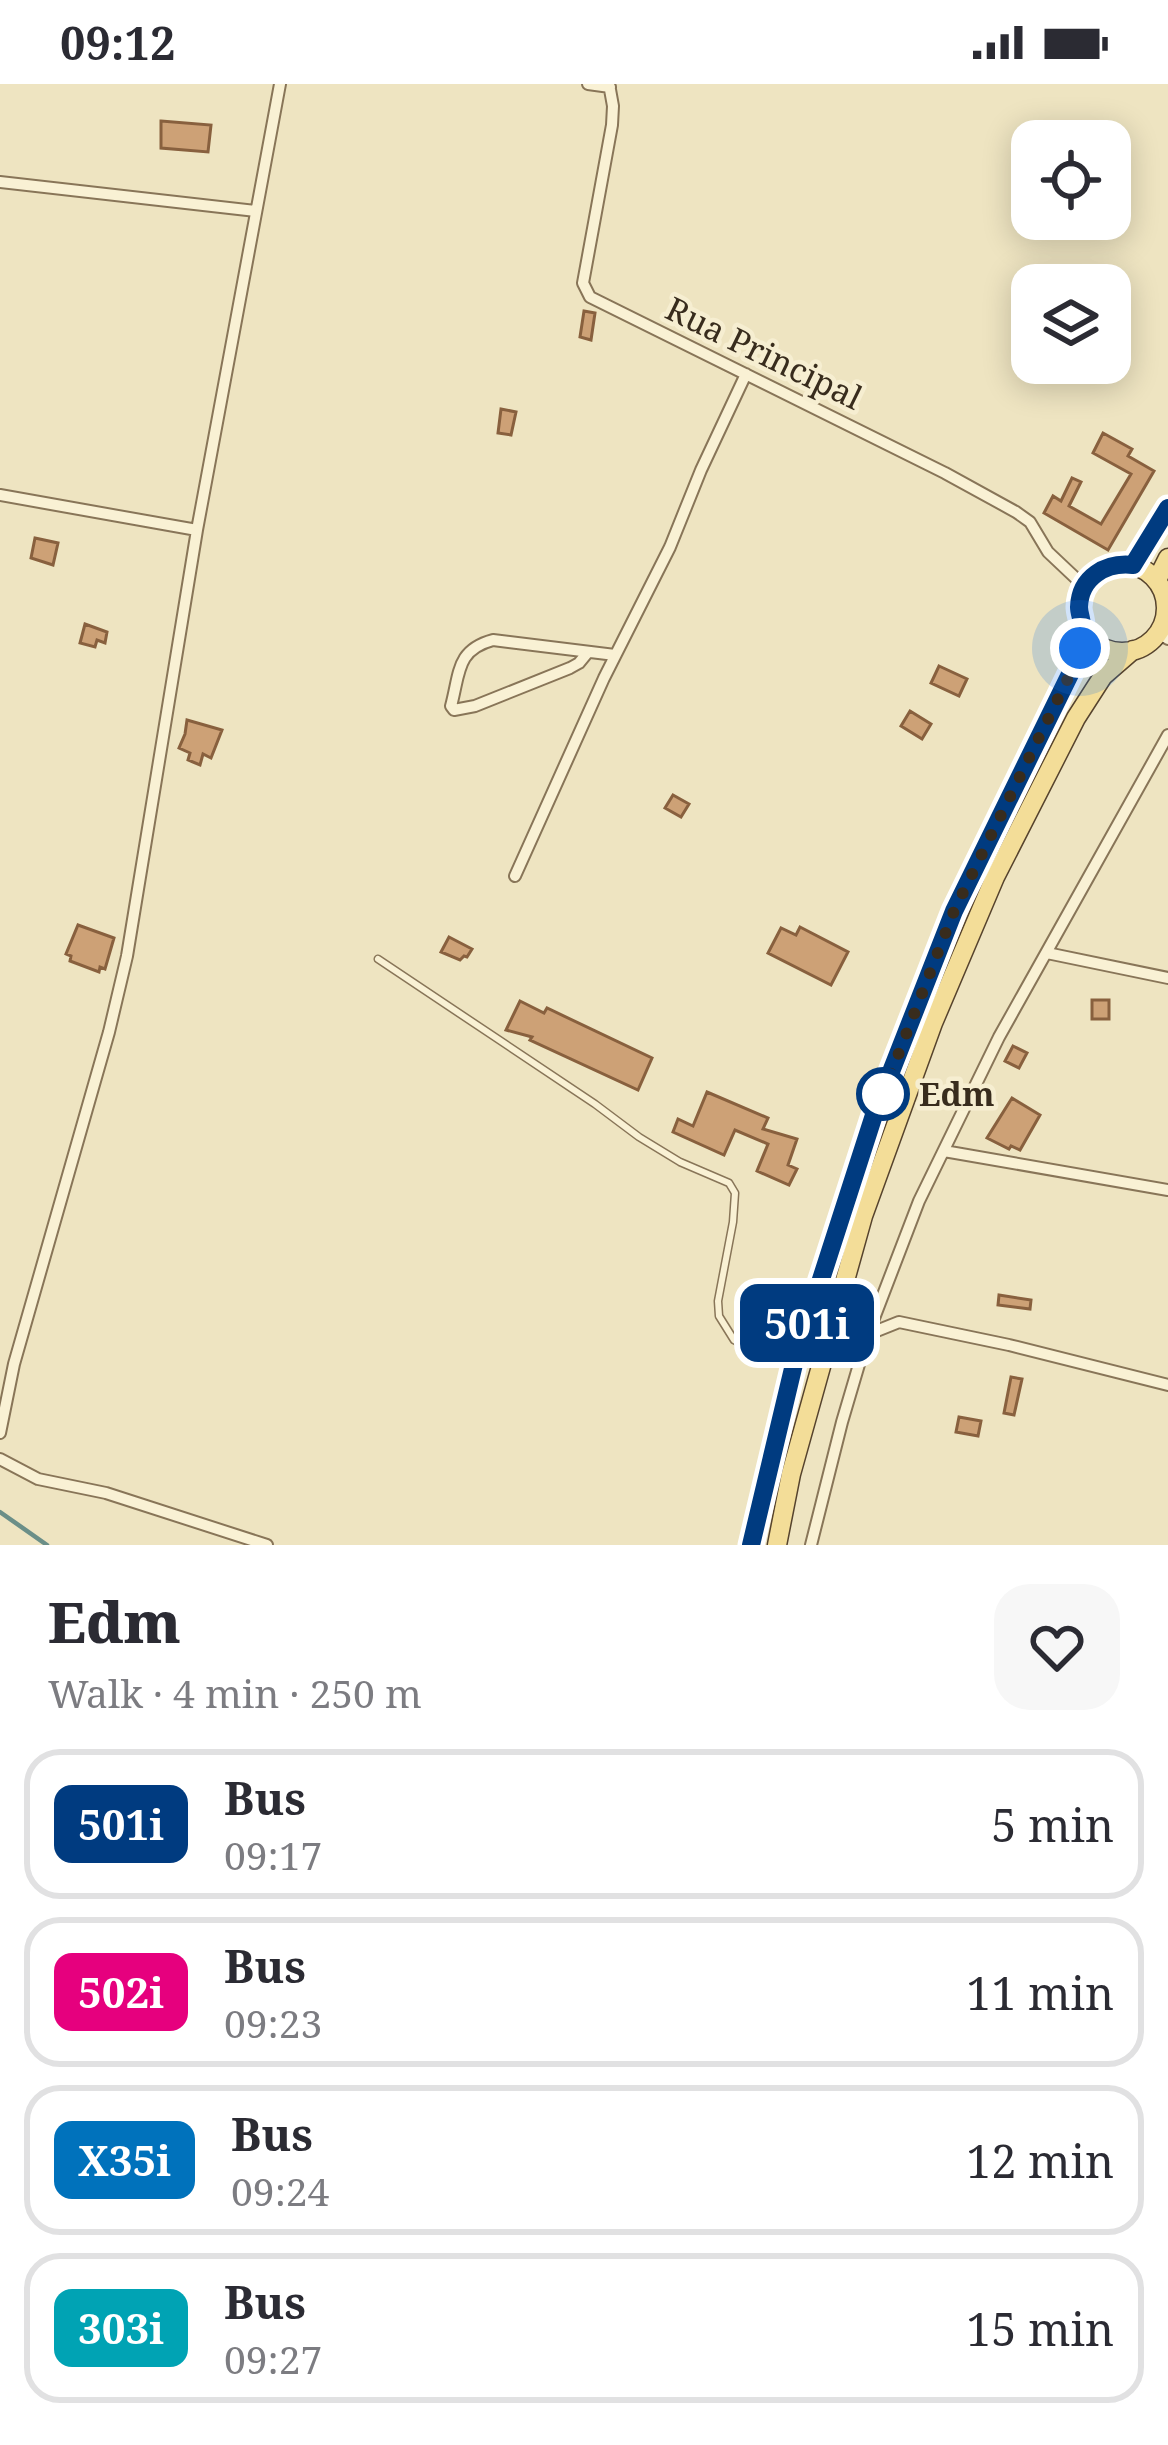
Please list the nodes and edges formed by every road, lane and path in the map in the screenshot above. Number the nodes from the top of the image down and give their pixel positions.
1 (280, 84) edge
2 (588, 84) edge
3 (609, 86) edge
4 (0, 182) edge
5 (256, 211) junction
6 (746, 374) junction
7 (0, 495) edge
8 (1168, 508) edge
9 (197, 530) junction
10 (1168, 558) edge
11 (1133, 565) junction
12 (1157, 580) junction
13 (1084, 586) junction
14 (1082, 626) junction
15 (1163, 636) edge
16 (1133, 650) junction
17 (588, 652) junction
18 (615, 656) junction
19 (1168, 735) edge
20 (515, 876) dead end
21 (1047, 953) junction
22 (378, 958) dead end
23 (1168, 978) edge
24 (944, 1151) junction
25 (1168, 1190) edge
26 (882, 1298) junction
27 (899, 1322) junction
28 (868, 1334) junction
29 (795, 1360) junction
30 (1168, 1385) edge
31 (0, 1433) edge
32 (0, 1459) edge
33 (267, 1545) edge
34 (751, 1545) edge
35 (777, 1545) edge
36 (811, 1545) edge

1 - 5 street
2 - 3 street
3 - 6 street, Rua Principal
4 - 5 street
5 - 9 street
6 - 13 street, Rua Principal
6 - 18 street
7 - 9 street
8 - 11 main road
9 - 31 street
10 - 12 main road
11 - 12 main road
11 - 13 main road
12 - 15 main road
13 - 14 main road
14 - 16 main road
14 - 29 main road
15 - 16 main road
16 - 35 main road
17 - 17 street
17 - 18 street
18 - 20 street
19 - 21 street
21 - 23 street
21 - 24 street
22 - 29 lane
24 - 25 street
24 - 26 street
26 - 27 street
26 - 28 street
27 - 28 street
27 - 30 street
28 - 36 street
29 - 34 main road
32 - 33 street

